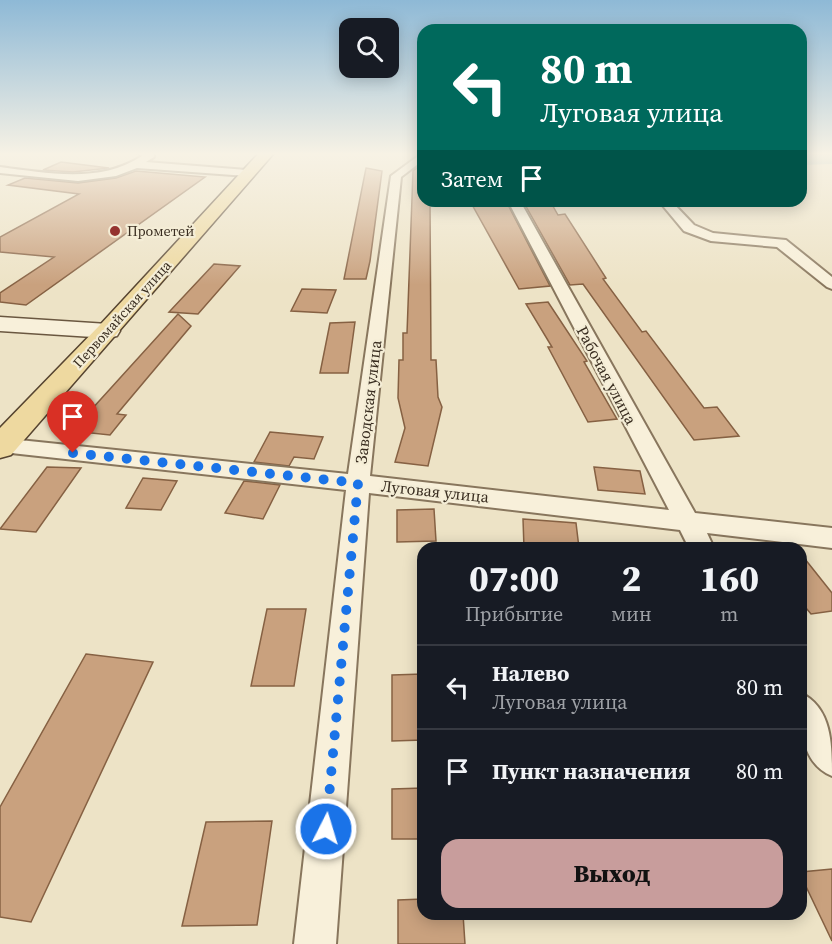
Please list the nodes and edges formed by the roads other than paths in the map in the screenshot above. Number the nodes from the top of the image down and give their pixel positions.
1 (225, 197) edge
2 (393, 197) edge
3 (517, 207) edge
4 (670, 207) edge
5 (832, 284) edge
6 (0, 324) edge
7 (108, 331) junction
8 (1, 446) edge
9 (358, 483) junction
10 (685, 520) junction
11 (832, 538) edge
12 (698, 542) edge
13 (807, 719) edge
14 (832, 759) edge
15 (315, 944) edge

1 - 7 main road, Первомайская улица
2 - 9 street, Заводская улица
3 - 10 street, Рабочая улица
4 - 5 street
6 - 7 main road
7 - 8 main road, Первомайская улица
8 - 9 street, Луговая улица
9 - 10 street, Луговая улица
9 - 15 street, Заводская улица
10 - 11 street, Луговая улица
10 - 12 street, Рабочая улица
13 - 14 street

